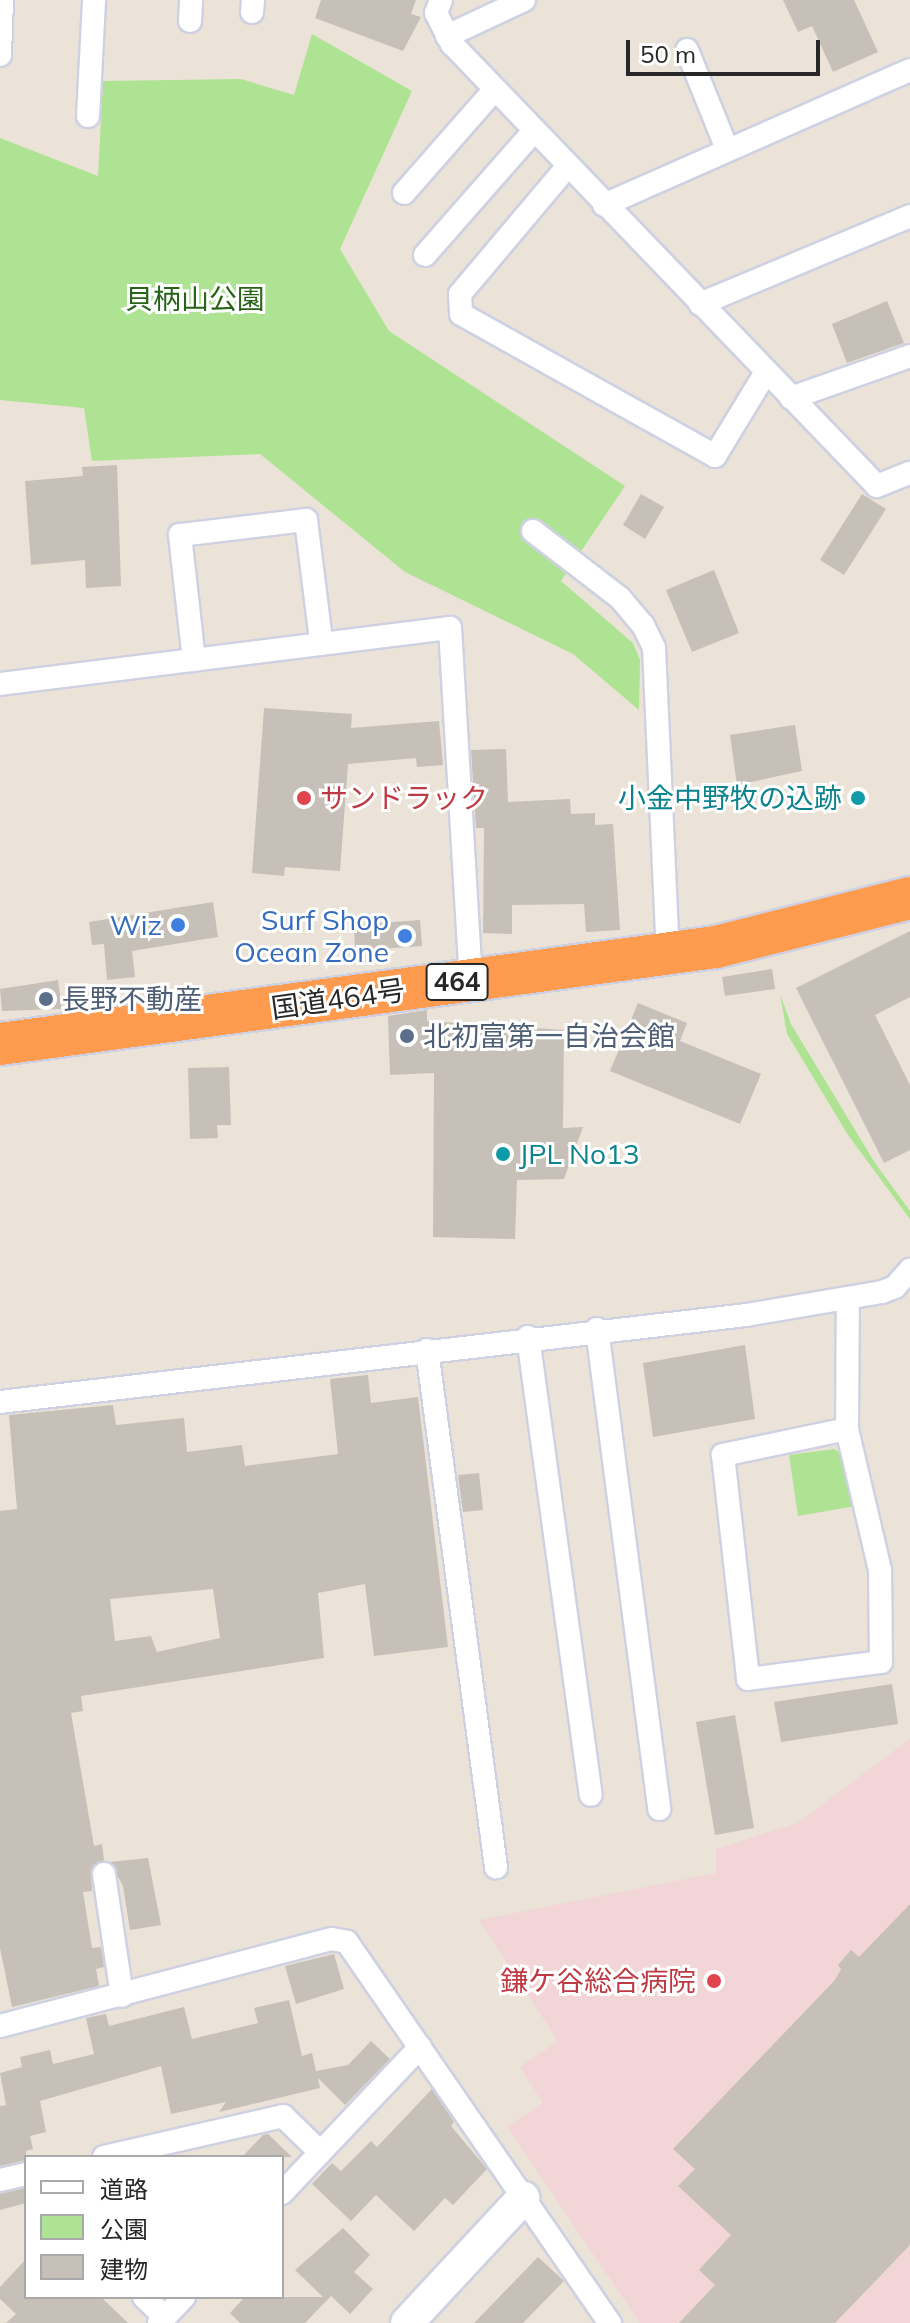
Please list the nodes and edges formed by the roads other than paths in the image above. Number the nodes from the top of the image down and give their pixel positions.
1 (2, 0) edge
2 (94, 0) edge
3 (441, 0) edge
4 (524, 0) edge
5 (447, 36) junction
6 (687, 50) dead end
7 (0, 55) edge
8 (910, 70) edge
9 (495, 89) junction
10 (88, 116) dead end
11 (534, 131) junction
12 (727, 149) junction
13 (567, 167) junction
14 (404, 193) dead end
15 (604, 205) junction
16 (910, 216) edge
17 (425, 255) dead end
18 (700, 304) junction
19 (910, 356) edge
20 (766, 372) junction
21 (791, 398) junction
22 (910, 473) edge
23 (533, 531) dead end
24 (321, 641) junction
25 (194, 660) junction
26 (0, 684) edge
27 (910, 898) edge
28 (668, 954) junction
29 (471, 980) junction
30 (0, 1044) edge
31 (910, 1270) edge
32 (848, 1298) junction
33 (597, 1329) junction
34 (528, 1337) junction
35 (427, 1350) junction
36 (0, 1402) edge
37 (847, 1429) junction
38 (591, 1795) dead end
39 (659, 1809) dead end
40 (496, 1867) dead end
41 (104, 1874) dead end
42 (122, 1996) junction
43 (0, 2026) edge
44 (420, 2047) junction
45 (320, 2152) junction
46 (113, 2155) edge
47 (24, 2174) edge
48 (0, 2180) edge
49 (284, 2191) edge
50 (523, 2198) junction
51 (146, 2299) edge
52 (182, 2299) edge
53 (162, 2320) edge
54 (407, 2323) edge
55 (610, 2323) edge

1 - 7 street
2 - 10 street
3 - 5 street
4 - 5 street
5 - 9 street
6 - 12 street
8 - 12 street
9 - 11 street
9 - 14 street
11 - 13 street
11 - 17 street
12 - 15 street
13 - 15 street
13 - 20 street
15 - 18 street
16 - 18 street
18 - 20 street
19 - 21 street
20 - 21 street
21 - 22 street
23 - 28 street
24 - 25 street
24 - 25 street
24 - 29 street
25 - 26 street
27 - 28 highway, 国道464号 / 464
28 - 29 highway, 国道464号 / 464
29 - 30 highway, 国道464号 / 464
31 - 32 street
32 - 33 street
32 - 37 street
33 - 34 street
33 - 39 street
34 - 35 street
34 - 38 street
35 - 36 street
35 - 40 street
37 - 37 street
41 - 42 street
42 - 43 street
42 - 44 street
44 - 45 street
44 - 50 street
45 - 46 street
45 - 49 street
47 - 48 street
50 - 54 street
50 - 55 street
51 - 53 street
52 - 53 street

